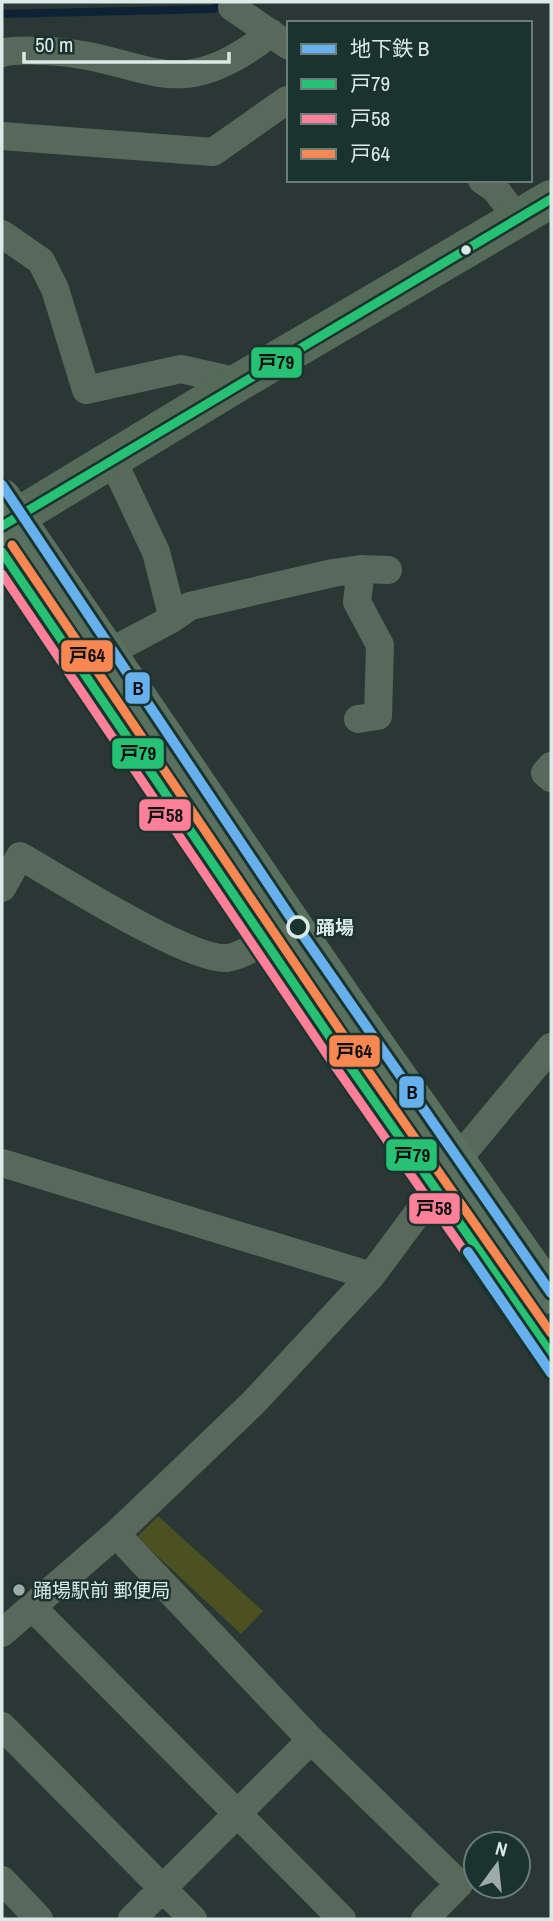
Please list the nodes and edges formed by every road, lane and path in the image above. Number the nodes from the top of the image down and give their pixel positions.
1 (232, 7) dead end
2 (280, 40) edge
3 (2, 53) edge
4 (287, 100) edge
5 (2, 136) edge
6 (485, 182) edge
7 (551, 198) edge
8 (518, 219) junction
9 (2, 234) edge
10 (239, 382) junction
11 (112, 459) junction
12 (6, 514) edge
13 (2, 552) edge
14 (170, 620) junction
15 (106, 654) junction
16 (358, 719) dead end
17 (551, 766) edge
18 (551, 778) edge
19 (2, 888) edge
20 (267, 942) junction
21 (551, 1047) edge
22 (2, 1163) edge
23 (446, 1175) junction
24 (371, 1276) junction
25 (551, 1295) edge
26 (551, 1354) edge
27 (116, 1534) junction
28 (33, 1608) junction
29 (2, 1633) edge
30 (2, 1726) edge
31 (311, 1740) junction
32 (238, 1814) junction
33 (2, 1880) edge
34 (163, 1889) junction
35 (39, 1919) edge
36 (132, 1919) edge
37 (193, 1919) edge
38 (342, 1919) edge
39 (425, 1919) edge

1 - 2 street
2 - 3 street
4 - 5 street
6 - 8 street
7 - 8 street
8 - 10 street
9 - 10 street
10 - 11 street
11 - 12 street
11 - 14 street
12 - 15 main road
13 - 20 main road
14 - 15 street
14 - 16 street
15 - 23 main road
17 - 18 street
19 - 20 street
20 - 23 main road
21 - 23 street
22 - 24 street
23 - 24 street
23 - 25 main road
23 - 26 main road
24 - 27 street
27 - 28 street
27 - 31 street
28 - 29 street
28 - 32 street
30 - 34 street
31 - 32 street
31 - 39 street
32 - 34 street
32 - 38 street
33 - 35 street
34 - 36 street
34 - 37 street

